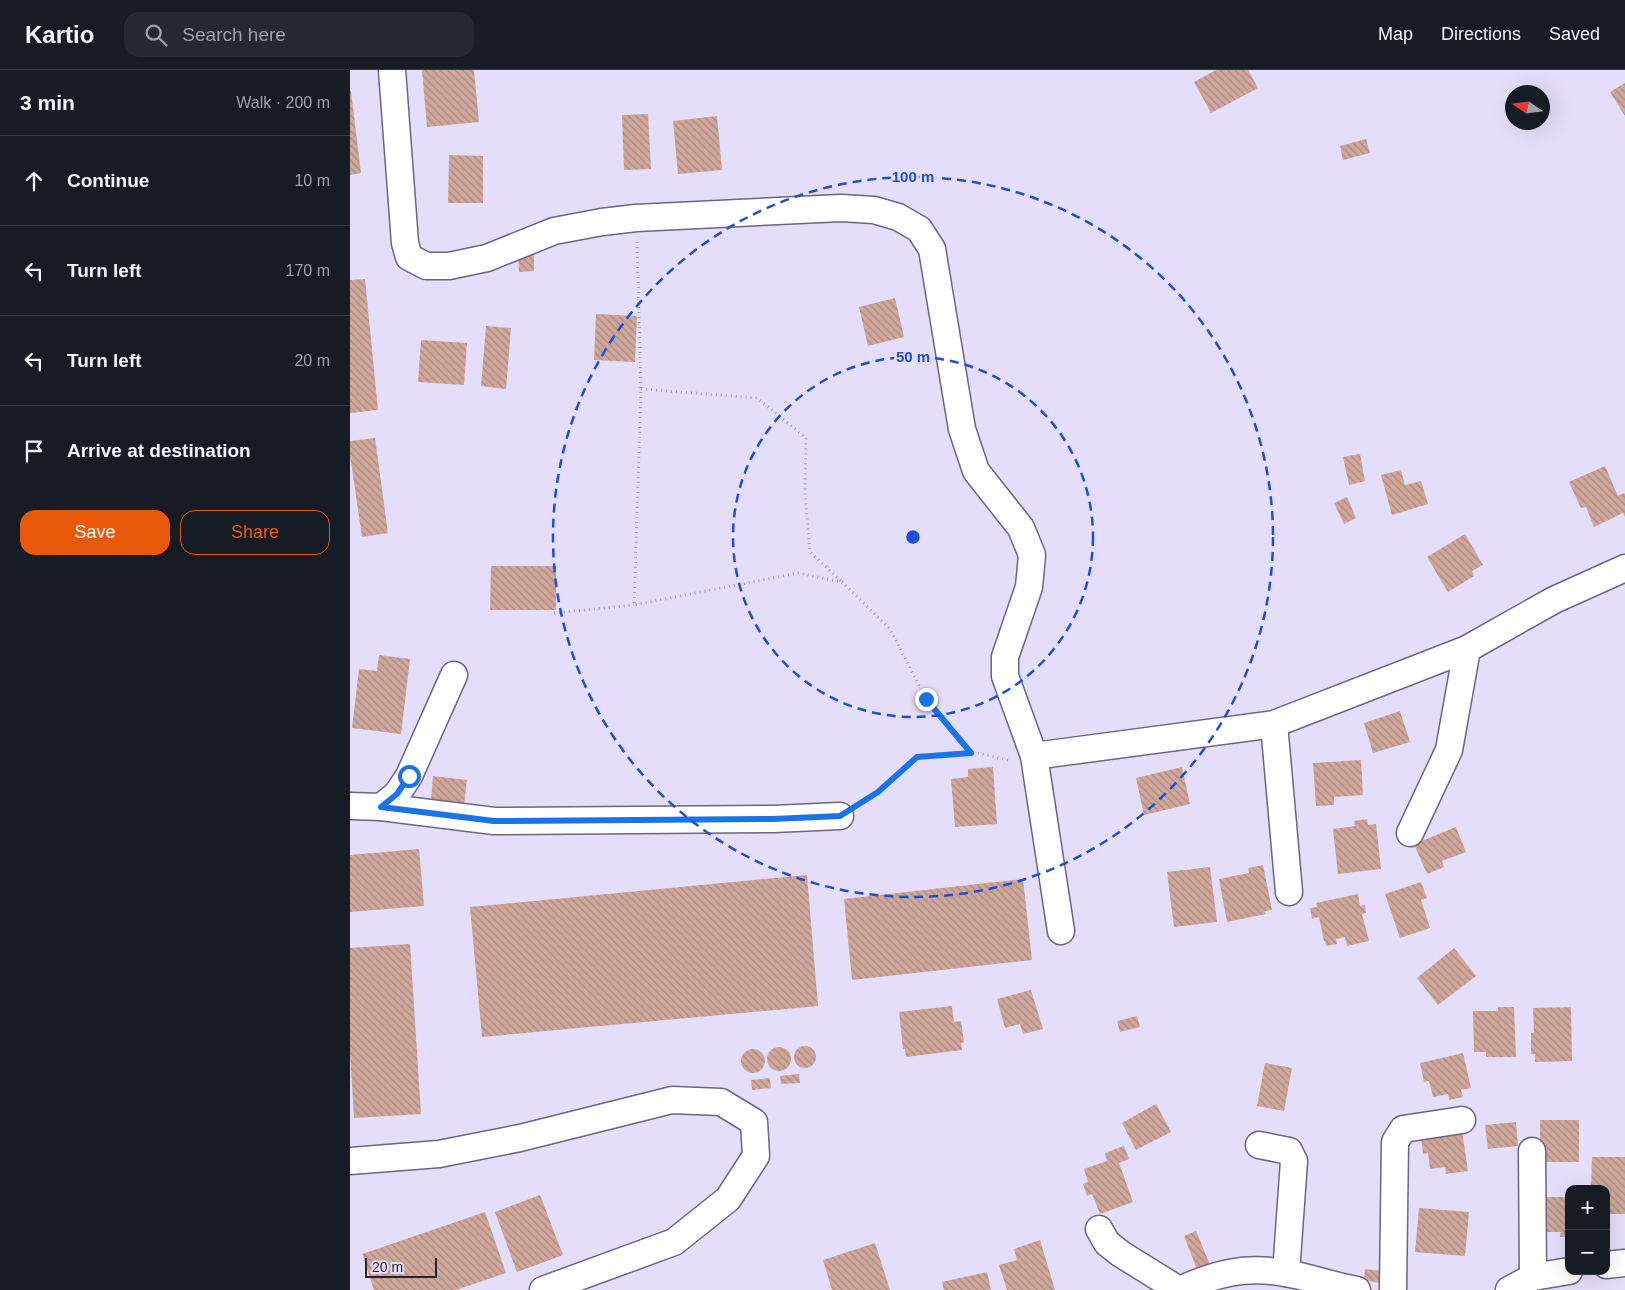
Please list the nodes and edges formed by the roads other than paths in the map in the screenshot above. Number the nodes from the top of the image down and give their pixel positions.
1 (392, 70) edge
2 (1625, 568) edge
3 (1467, 649) junction
4 (454, 675) dead end
5 (1274, 724) junction
6 (1035, 762) junction
7 (350, 806) edge
8 (381, 807) junction
9 (840, 816) road end
10 (1410, 833) dead end
11 (1289, 892) dead end
12 (1061, 931) dead end
13 (1462, 1120) dead end
14 (1259, 1145) dead end
15 (1532, 1151) dead end
16 (350, 1162) edge
17 (1099, 1229) dead end
18 (1625, 1263) edge
19 (1610, 1265) edge
20 (1565, 1272) edge
21 (1286, 1273) junction
22 (1533, 1277) junction
23 (543, 1290) edge
24 (1180, 1290) edge
25 (1357, 1290) edge
26 (1393, 1290) edge
27 (1509, 1290) edge

1 - 6 street
2 - 3 street
3 - 5 street
3 - 10 street
4 - 8 street
5 - 6 street
5 - 11 street
6 - 12 street
7 - 8 street
8 - 9 street
13 - 26 street
14 - 21 street
15 - 22 street
16 - 23 street
17 - 24 street
18 - 19 street
20 - 22 street
21 - 24 street
21 - 25 street
22 - 27 street

